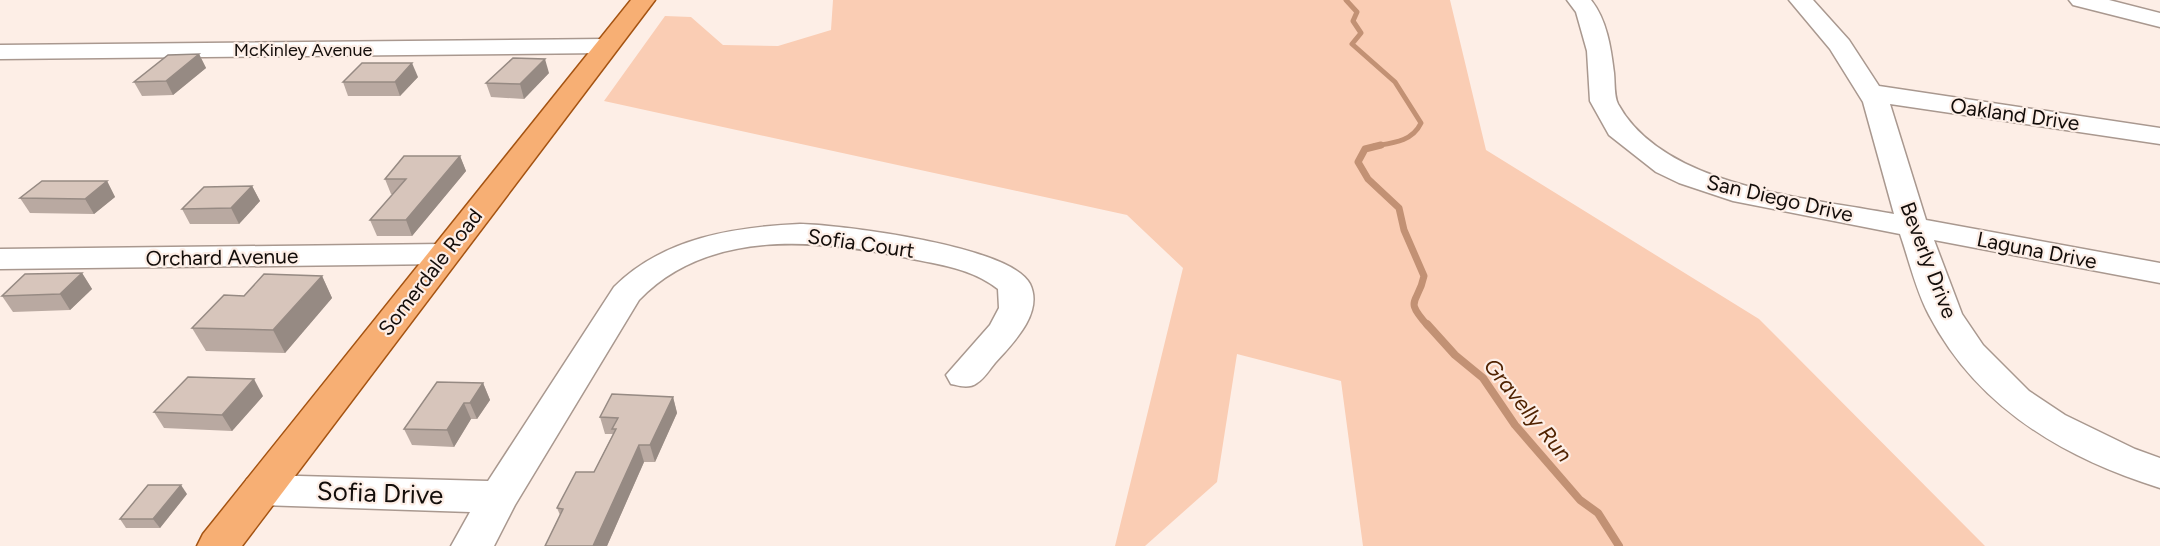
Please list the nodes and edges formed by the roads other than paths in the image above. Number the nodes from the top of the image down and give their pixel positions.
1 (643, 0) edge
2 (1580, 0) edge
3 (1801, 0) edge
4 (2081, 0) edge
5 (2160, 20) edge
6 (605, 46) junction
7 (0, 52) edge
8 (1870, 93) junction
9 (2160, 136) edge
10 (1913, 227) junction
11 (444, 254) junction
12 (0, 259) edge
13 (2160, 273) edge
14 (964, 375) dead end
15 (2160, 473) edge
16 (261, 490) junction
17 (499, 497) junction
18 (218, 546) edge
19 (472, 546) edge

1 - 6 main road, Somerdale Road
2 - 10 street, San Diego Drive
3 - 8 street, Beverly Drive
4 - 5 street
6 - 7 street, McKinley Avenue
6 - 11 main road, Somerdale Road
8 - 9 street, Oakland Drive
8 - 10 street, Beverly Drive
10 - 13 street, Laguna Drive
10 - 15 street, Beverly Drive
11 - 12 street, Orchard Avenue
11 - 16 main road, Somerdale Road
14 - 17 street, Sofia Court
16 - 17 street, Sofia Drive
16 - 18 main road, Somerdale Road
17 - 19 street

